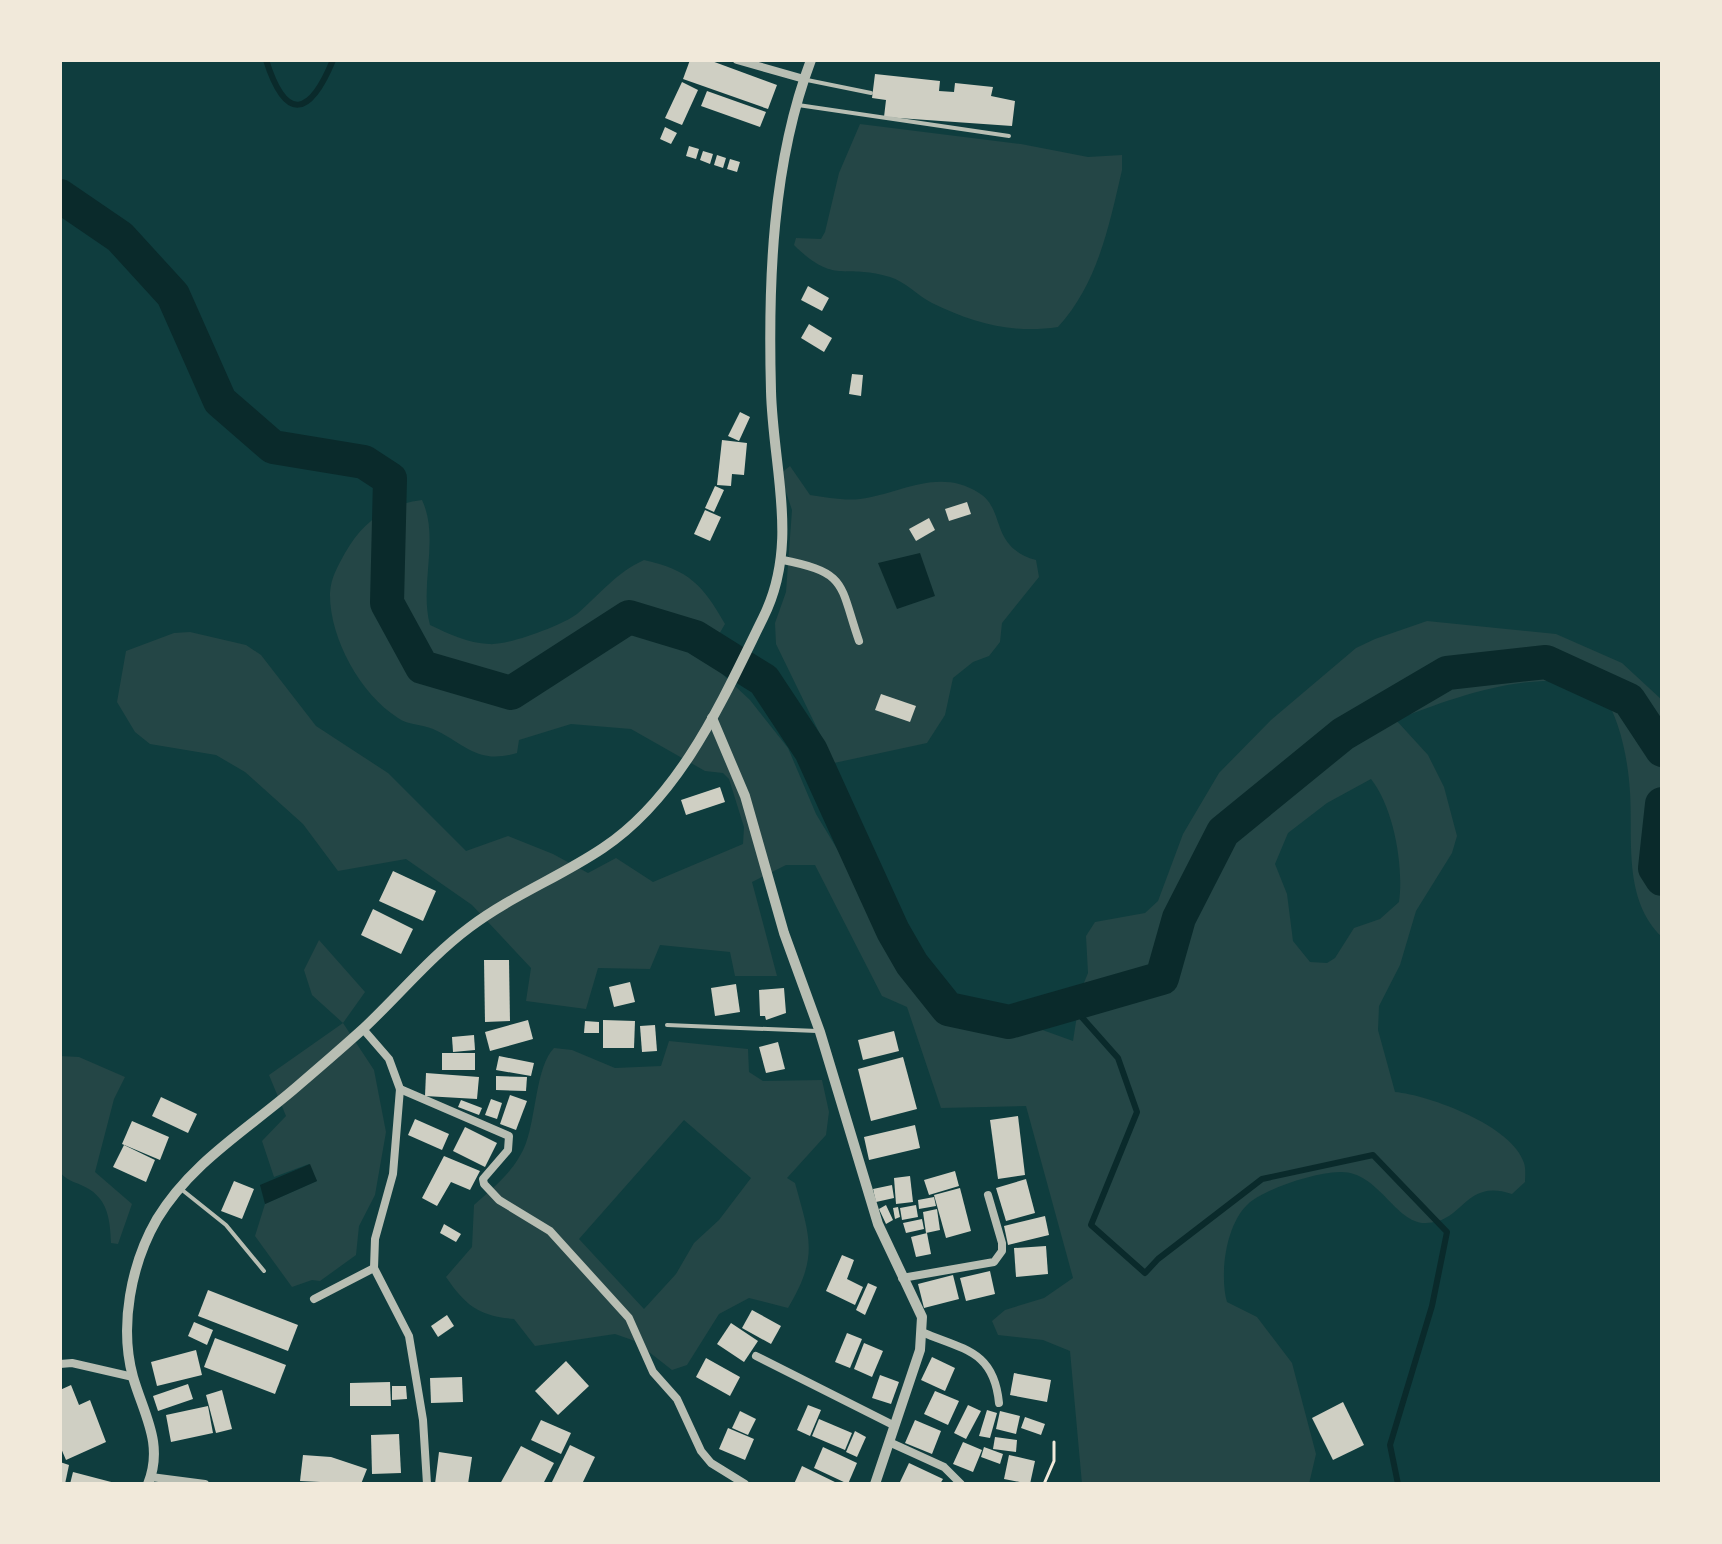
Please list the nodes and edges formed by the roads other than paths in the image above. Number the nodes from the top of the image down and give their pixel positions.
1 (737, 60) edge
2 (811, 60) edge
3 (804, 79) junction
4 (871, 93) dead end
5 (798, 105) junction
6 (1009, 136) dead end
7 (783, 560) junction
8 (859, 641) dead end
9 (712, 718) junction
10 (667, 1025) dead end
11 (363, 1029) junction
12 (820, 1032) junction
13 (400, 1089) junction
14 (180, 1188) junction
15 (988, 1195) dead end
16 (374, 1268) junction
17 (264, 1271) dead end
18 (902, 1278) junction
19 (314, 1299) dead end
20 (924, 1333) junction
21 (756, 1356) dead end
22 (60, 1364) edge
23 (133, 1377) junction
24 (999, 1403) dead end
25 (895, 1426) junction
26 (889, 1442) junction
27 (150, 1480) edge
28 (205, 1484) edge
29 (427, 1484) edge
30 (745, 1484) edge
31 (875, 1484) edge
32 (961, 1484) edge

1 - 3 street
2 - 3 street
3 - 4 lane
3 - 5 street
5 - 6 lane
5 - 7 street
7 - 8 street
7 - 9 street
9 - 11 street
9 - 12 street
10 - 12 lane
11 - 13 street
11 - 14 street
12 - 18 street
13 - 16 street
13 - 30 street
14 - 17 lane
14 - 23 street
15 - 18 street
16 - 19 street
16 - 29 street
18 - 20 street
20 - 24 street
20 - 25 street
21 - 25 street
22 - 23 street
23 - 27 street
25 - 26 street
26 - 31 street
26 - 32 street
27 - 28 street

